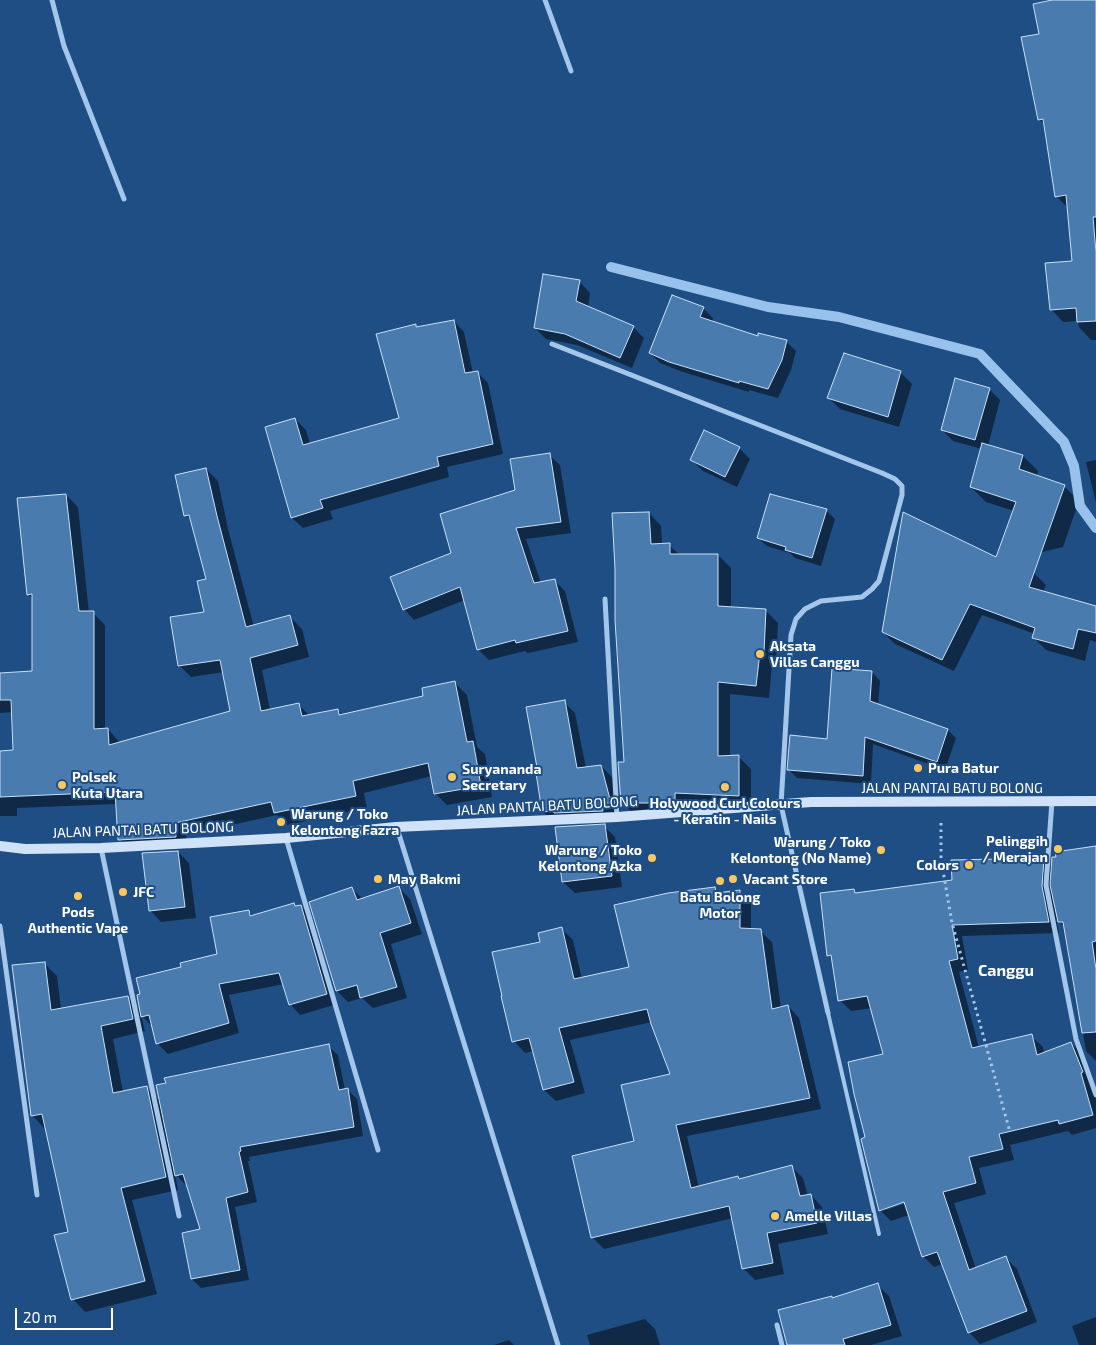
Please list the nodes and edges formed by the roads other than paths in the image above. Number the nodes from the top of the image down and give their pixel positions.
1 (52, 0) edge
2 (545, 0) edge
3 (571, 71) dead end
4 (124, 199) dead end
5 (552, 344) dead end
6 (605, 599) dead end
7 (1052, 801) junction
8 (1096, 801) edge
9 (781, 805) junction
10 (617, 817) junction
11 (396, 827) junction
12 (286, 838) junction
13 (0, 846) edge
14 (101, 848) junction
15 (0, 926) edge
16 (828, 1013) joint
17 (1096, 1095) edge
18 (378, 1150) dead end
19 (37, 1195) dead end
20 (179, 1216) dead end
21 (879, 1234) dead end
22 (777, 1325) dead end
23 (558, 1345) edge
24 (782, 1345) edge

1 - 4 street
2 - 3 street
5 - 9 street
6 - 10 street
7 - 8 street, JALAN PANTAI BATU BOLONG
7 - 9 street, JALAN PANTAI BATU BOLONG
7 - 17 street
9 - 10 street, JALAN PANTAI BATU BOLONG
9 - 16 street
10 - 11 street, JALAN PANTAI BATU BOLONG
11 - 12 street, JALAN PANTAI BATU BOLONG
11 - 23 street
12 - 14 street, JALAN PANTAI BATU BOLONG
12 - 18 street
13 - 14 street, JALAN PANTAI BATU BOLONG
14 - 20 street
15 - 19 street
16 - 21 lane
22 - 24 street

